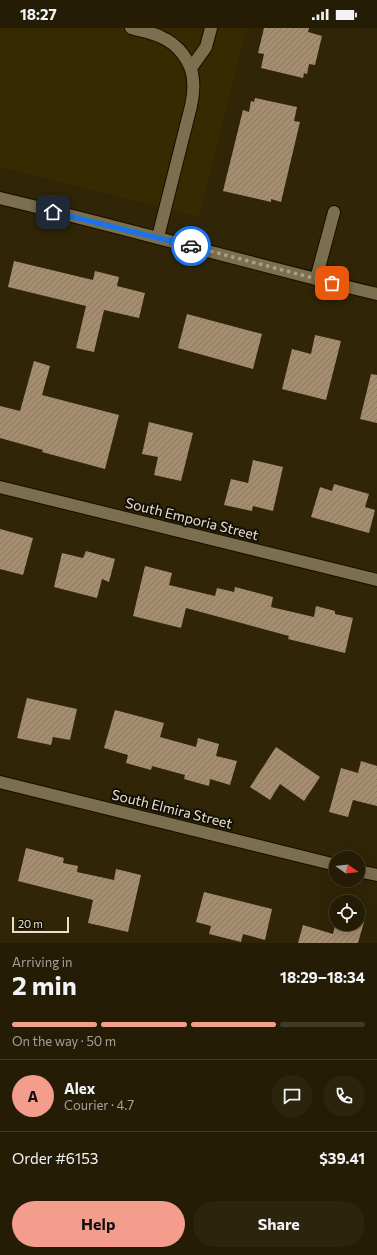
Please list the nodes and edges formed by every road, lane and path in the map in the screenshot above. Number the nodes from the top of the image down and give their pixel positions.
1 (131, 28) edge
2 (211, 28) edge
3 (191, 68) junction
4 (0, 198) edge
5 (334, 212) dead end
6 (158, 237) junction
7 (316, 279) junction
8 (377, 294) edge
9 (0, 487) edge
10 (377, 580) edge
11 (0, 782) edge
12 (329, 863) edge
13 (365, 872) edge
14 (377, 875) edge

1 - 3 street
2 - 3 street
3 - 6 street
4 - 6 street
5 - 7 street
6 - 7 street
7 - 8 street
9 - 10 street, South Emporia Street
11 - 12 street, South Elmira Street
13 - 14 street

